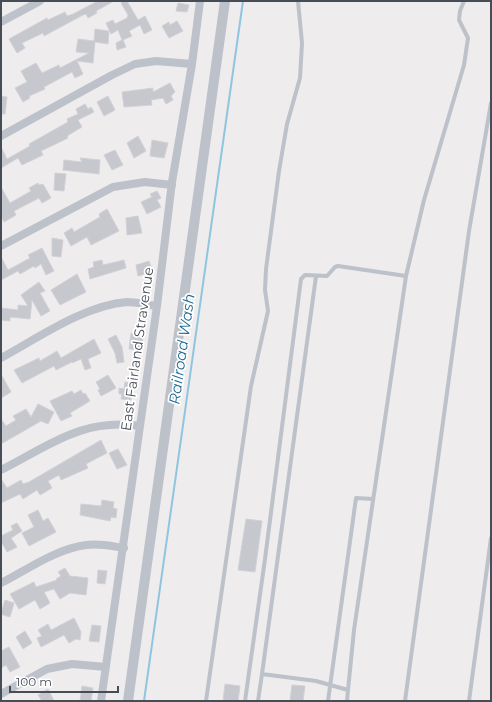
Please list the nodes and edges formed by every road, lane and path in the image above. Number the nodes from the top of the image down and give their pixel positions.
1 (200, 1) edge
2 (225, 1) edge
3 (298, 1) edge
4 (464, 1) edge
5 (37, 2) edge
6 (1, 22) edge
7 (192, 64) junction
8 (491, 103) edge
9 (1, 136) edge
10 (172, 185) junction
11 (1, 246) edge
12 (316, 276) junction
13 (406, 276) junction
14 (157, 306) junction
15 (1, 358) edge
16 (140, 426) junction
17 (1, 470) edge
18 (373, 500) junction
19 (491, 538) edge
20 (124, 548) junction
21 (1, 583) edge
22 (106, 667) junction
23 (262, 674) junction
24 (330, 685) junction
25 (348, 690) junction
26 (1, 694) edge
27 (101, 701) edge
28 (128, 701) edge
29 (206, 701) edge
30 (245, 701) edge
31 (258, 701) edge
32 (328, 701) edge
33 (347, 701) edge
34 (405, 701) edge
35 (469, 701) edge

1 - 7 street, East Fairland Stravenue
2 - 28 street
3 - 29 lane
4 - 13 lane
5 - 6 street
7 - 9 street
7 - 10 street, East Fairland Stravenue
8 - 34 lane
10 - 11 street
10 - 14 street, East Fairland Stravenue
12 - 13 lane
12 - 23 lane
12 - 30 lane
13 - 18 lane
14 - 15 street
14 - 16 street, East Fairland Stravenue
16 - 17 street
16 - 20 street, East Fairland Stravenue
18 - 24 lane
18 - 25 lane
19 - 35 lane
20 - 21 street
20 - 22 street, East Fairland Stravenue
22 - 26 street
22 - 27 street, East Fairland Stravenue
23 - 24 lane
23 - 31 lane
24 - 25 lane
24 - 32 lane
25 - 33 lane

